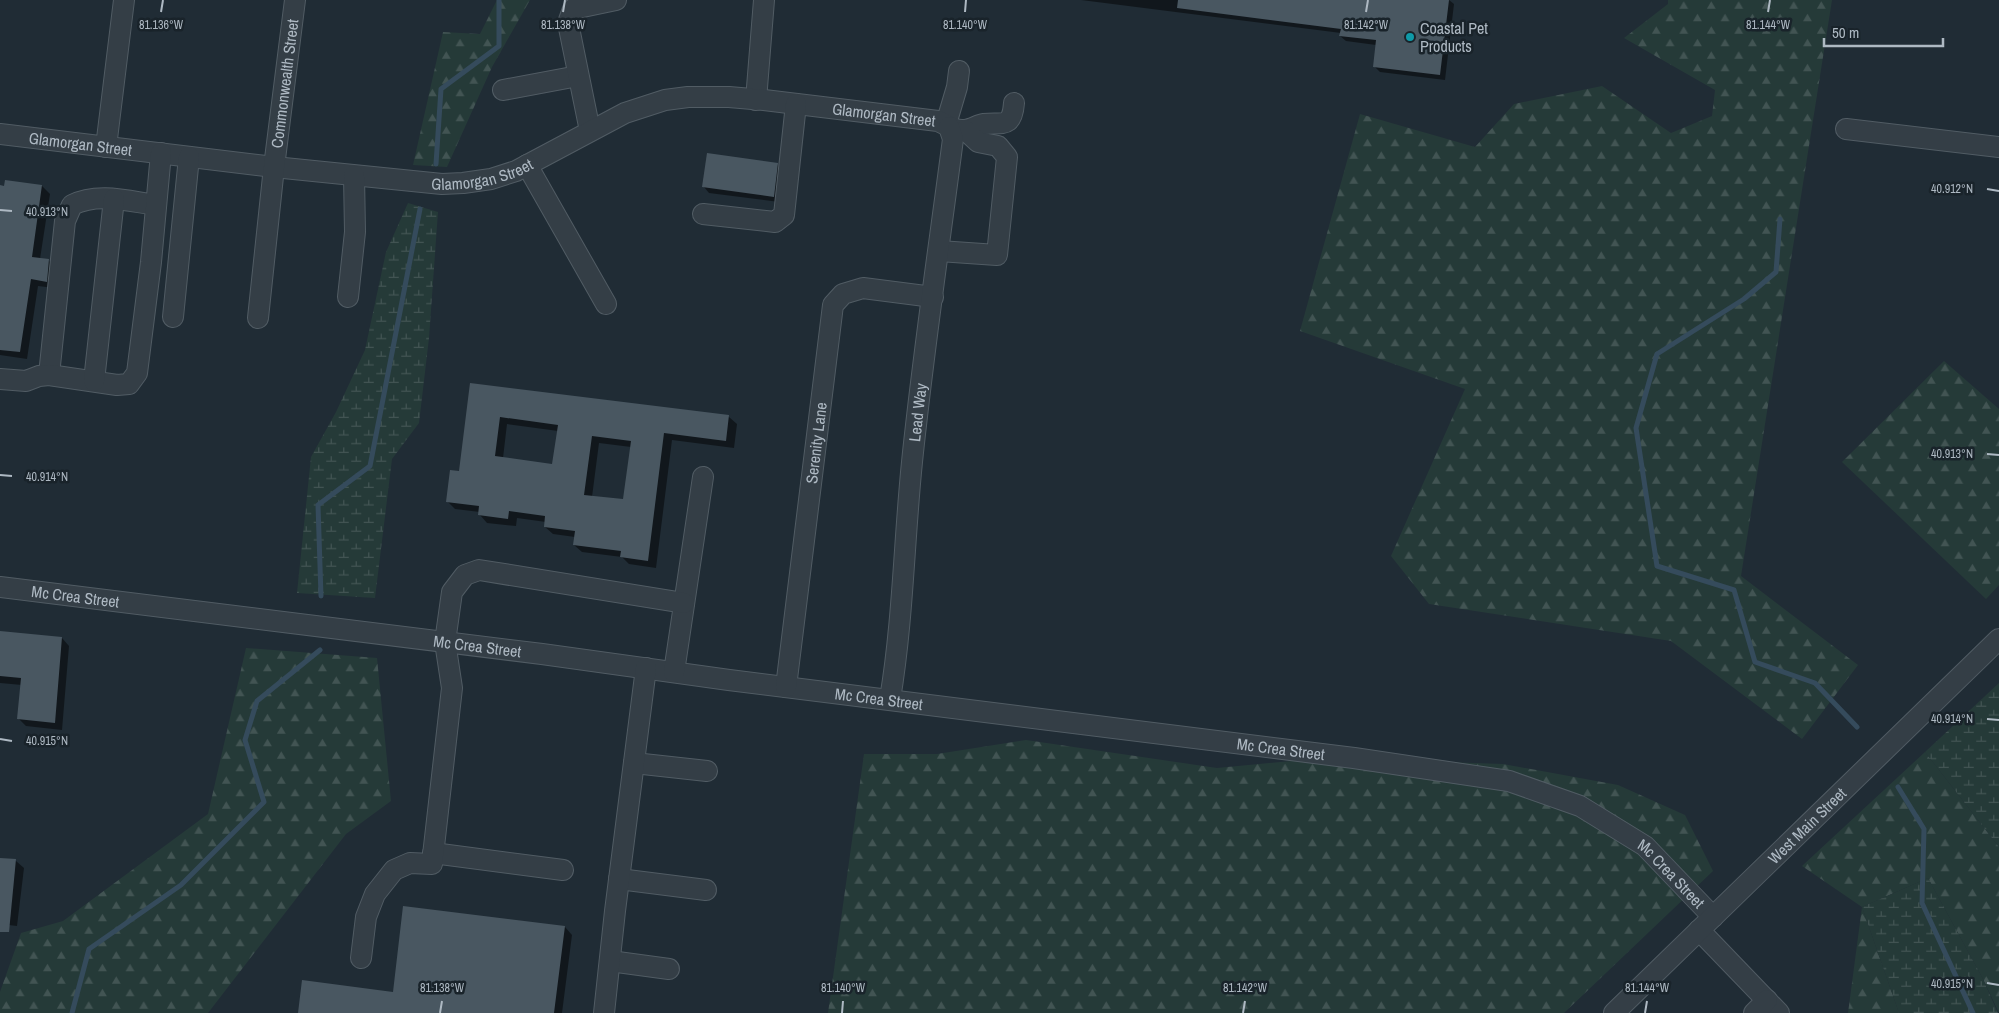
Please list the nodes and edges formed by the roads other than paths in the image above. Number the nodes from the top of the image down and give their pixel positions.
1 (295, 0) edge
2 (616, 0) edge
3 (764, 0) edge
4 (118, 3) edge
5 (959, 71) dead end
6 (578, 76) junction
7 (502, 90) dead end
8 (756, 100) junction
9 (1014, 103) dead end
10 (796, 104) junction
11 (953, 127) junction
12 (1846, 130) dead end
13 (590, 131) junction
14 (0, 134) edge
15 (106, 147) junction
16 (1999, 147) edge
17 (160, 153) junction
18 (189, 157) junction
19 (527, 165) junction
20 (274, 167) junction
21 (354, 176) junction
22 (114, 199) junction
23 (156, 205) junction
24 (703, 214) dead end
25 (939, 251) junction
26 (348, 297) dead end
27 (933, 297) junction
28 (606, 304) dead end
29 (173, 317) dead end
30 (258, 318) dead end
31 (49, 375) junction
32 (0, 379) edge
33 (94, 381) junction
34 (703, 477) dead end
35 (0, 587) edge
36 (684, 603) junction
37 (1999, 639) edge
38 (445, 642) junction
39 (646, 668) junction
40 (674, 672) junction
41 (786, 687) junction
42 (890, 699) junction
43 (634, 763) junction
44 (707, 771) dead end
45 (433, 853) junction
46 (563, 870) dead end
47 (619, 879) junction
48 (706, 890) dead end
49 (1706, 924) junction
50 (361, 958) dead end
51 (610, 961) junction
52 (669, 969) dead end
53 (1767, 1009) edge
54 (604, 1013) edge
55 (1614, 1013) edge

1 - 20 street, Commonwealth Street
2 - 6 street
3 - 8 street
4 - 15 street
5 - 11 street
6 - 7 street
6 - 13 street
8 - 10 street, Glamorgan Street
8 - 13 street, Glamorgan Street
9 - 11 street
10 - 11 street, Glamorgan Street
10 - 24 street
11 - 25 street, Lead Way
11 - 25 street
12 - 16 street
13 - 19 street, Glamorgan Street
14 - 15 street, Glamorgan Street
15 - 17 street, Glamorgan Street
17 - 18 street, Glamorgan Street
17 - 23 street
18 - 20 street, Glamorgan Street
18 - 29 street
19 - 21 street, Glamorgan Street
19 - 28 street
20 - 21 street, Glamorgan Street
20 - 30 street, Commonwealth Street
21 - 26 street
22 - 23 street
22 - 31 street
22 - 33 street
23 - 33 street
25 - 27 street, Lead Way
27 - 41 street, Serenity Lane
27 - 42 street, Lead Way
31 - 32 street
31 - 33 street
34 - 36 street
35 - 38 street, Mc Crea Street
36 - 38 street
36 - 40 street
37 - 49 street, West Main Street
38 - 39 street, Mc Crea Street
38 - 45 street
39 - 40 street, Mc Crea Street
39 - 43 street
40 - 41 street, Mc Crea Street
41 - 42 street, Mc Crea Street
42 - 49 street, Mc Crea Street
43 - 44 street
43 - 47 street
45 - 46 street
45 - 50 street
47 - 48 street
47 - 51 street
49 - 53 street, Mc Crea Street
49 - 55 street, West Main Street
51 - 52 street
51 - 54 street

